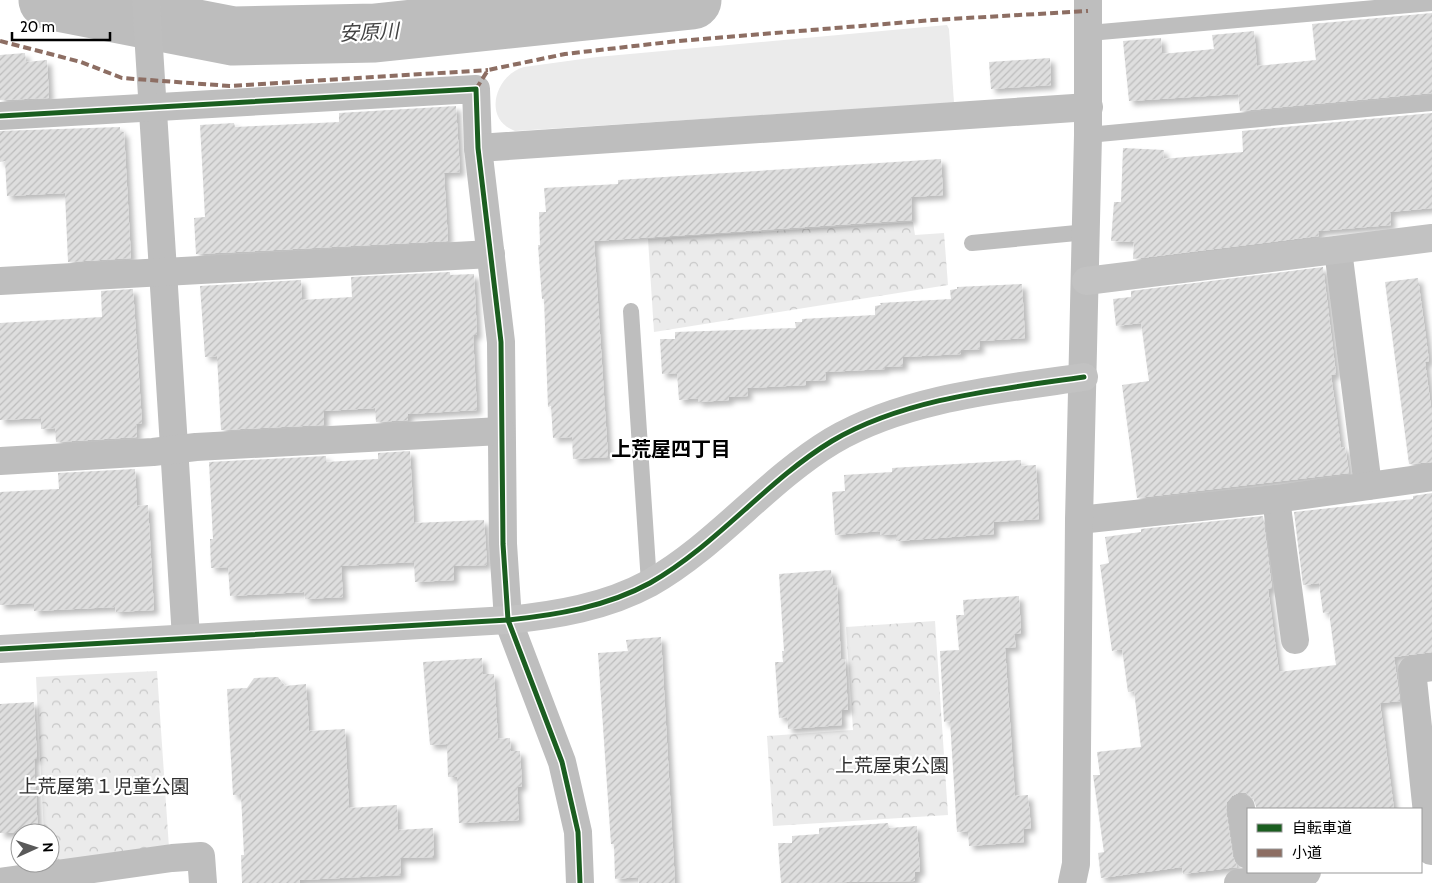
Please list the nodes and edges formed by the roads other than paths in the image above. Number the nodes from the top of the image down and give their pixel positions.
1 (146, 0) edge
2 (1088, 0) edge
3 (1432, 3) edge
4 (1089, 33) junction
5 (1432, 103) edge
6 (1089, 107) junction
7 (154, 108) junction
8 (0, 116) edge
9 (1088, 136) junction
10 (478, 148) junction
11 (1087, 232) junction
12 (1432, 238) edge
13 (972, 243) dead end
14 (1338, 250) junction
15 (491, 254) junction
16 (163, 273) junction
17 (0, 281) edge
18 (1086, 282) junction
19 (632, 311) dead end
20 (1084, 376) junction
21 (500, 431) junction
22 (174, 450) junction
23 (0, 461) edge
24 (1432, 477) edge
25 (1368, 486) junction
26 (1276, 499) junction
27 (1079, 520) junction
28 (649, 583) junction
29 (508, 620) junction
30 (186, 638) junction
31 (1295, 640) dead end
32 (0, 650) edge
33 (1432, 667) edge
34 (1241, 808) dead end
35 (1428, 852) edge
36 (1247, 865) edge
37 (1288, 873) edge
38 (1248, 875) edge
39 (0, 882) edge
40 (203, 883) edge
41 (580, 883) edge
42 (1072, 883) edge

1 - 7 street
2 - 4 street
3 - 4 lane
4 - 6 street
5 - 9 lane
6 - 9 street
6 - 10 street
7 - 8 street
7 - 10 street
7 - 16 street
9 - 11 street
10 - 15 street
11 - 13 lane
11 - 18 street
12 - 14 street
14 - 18 street
14 - 25 street
15 - 16 street
15 - 21 street
16 - 17 street
16 - 22 street
18 - 20 street
19 - 28 lane
20 - 27 street
20 - 28 street
21 - 22 street
21 - 29 street
22 - 23 street
22 - 30 street
24 - 25 street
25 - 26 street
26 - 27 street
26 - 31 street
27 - 42 street
28 - 29 street
29 - 30 street
29 - 41 street
30 - 32 street
33 - 35 street
34 - 36 street
37 - 38 street
39 - 40 street

